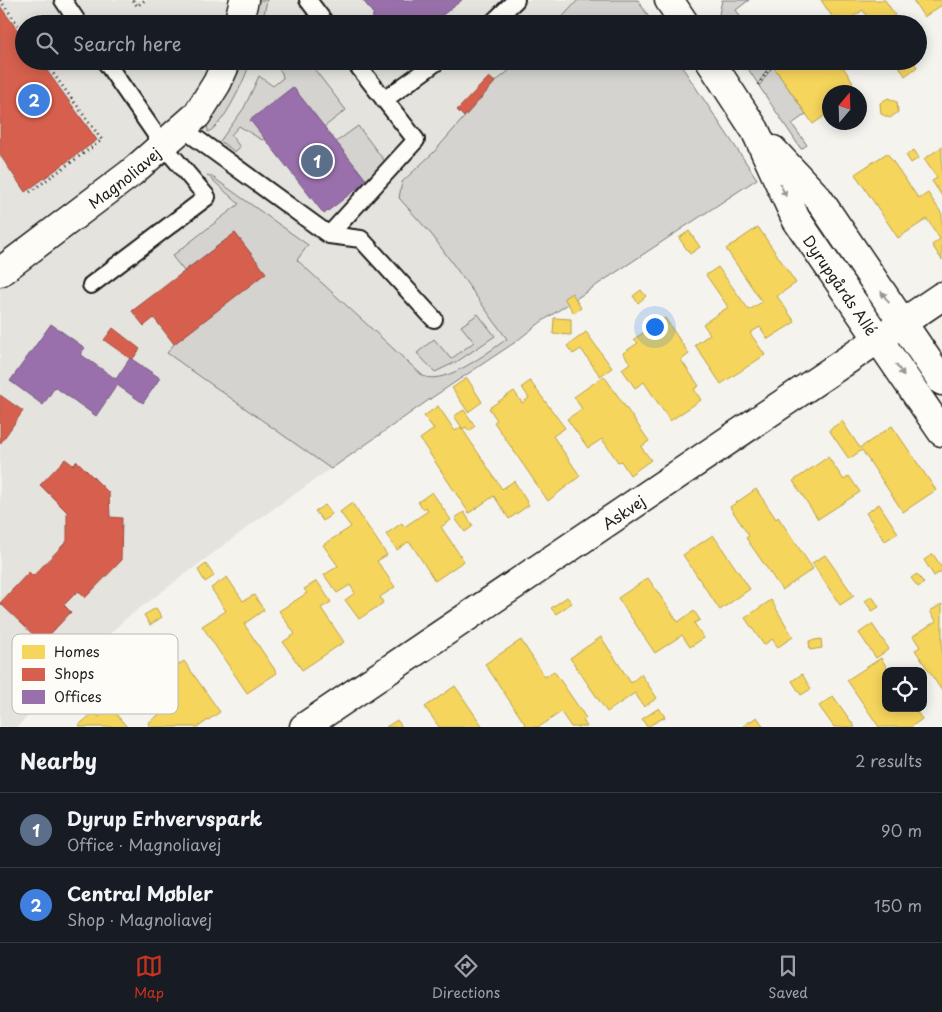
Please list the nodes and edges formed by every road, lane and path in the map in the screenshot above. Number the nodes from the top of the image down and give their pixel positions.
1 (0, 0) edge
2 (62, 0) edge
3 (133, 0) edge
4 (145, 0) edge
5 (244, 0) edge
6 (308, 0) edge
7 (516, 0) edge
8 (669, 0) edge
9 (73, 15) edge
10 (240, 15) edge
11 (319, 15) edge
12 (500, 15) edge
13 (679, 15) edge
14 (15, 20) edge
15 (51, 70) edge
16 (113, 70) edge
17 (223, 70) edge
18 (361, 70) edge
19 (426, 70) edge
20 (716, 70) edge
21 (384, 100) junction
22 (755, 130) junction
23 (172, 137) junction
24 (30, 192) dead end
25 (330, 234) junction
26 (0, 272) edge
27 (91, 285) dead end
28 (942, 296) edge
29 (434, 319) dead end
30 (902, 323) junction
31 (878, 339) junction
32 (942, 381) edge
33 (942, 432) edge
34 (304, 727) edge

1 - 14 path
2 - 9 lane
3 - 4 path
5 - 10 street
6 - 11 lane
7 - 12 lane
8 - 13 street
15 - 24 path
16 - 23 lane
17 - 23 street, Magnoliavej
18 - 21 lane
19 - 21 lane
20 - 22 street, Dyrupgårds Allé
21 - 25 lane
30 -> 22 street, Dyrupgårds Allé
22 -> 31 street, Dyrupgårds Allé
23 - 25 lane
23 - 26 street, Magnoliavej
23 - 27 lane
25 - 29 lane
28 - 30 street, Askvej
30 - 31 street, Askvej
30 - 32 street, Dyrupgårds Allé
31 -> 33 street, Dyrupgårds Allé
31 - 34 street, Askvej

